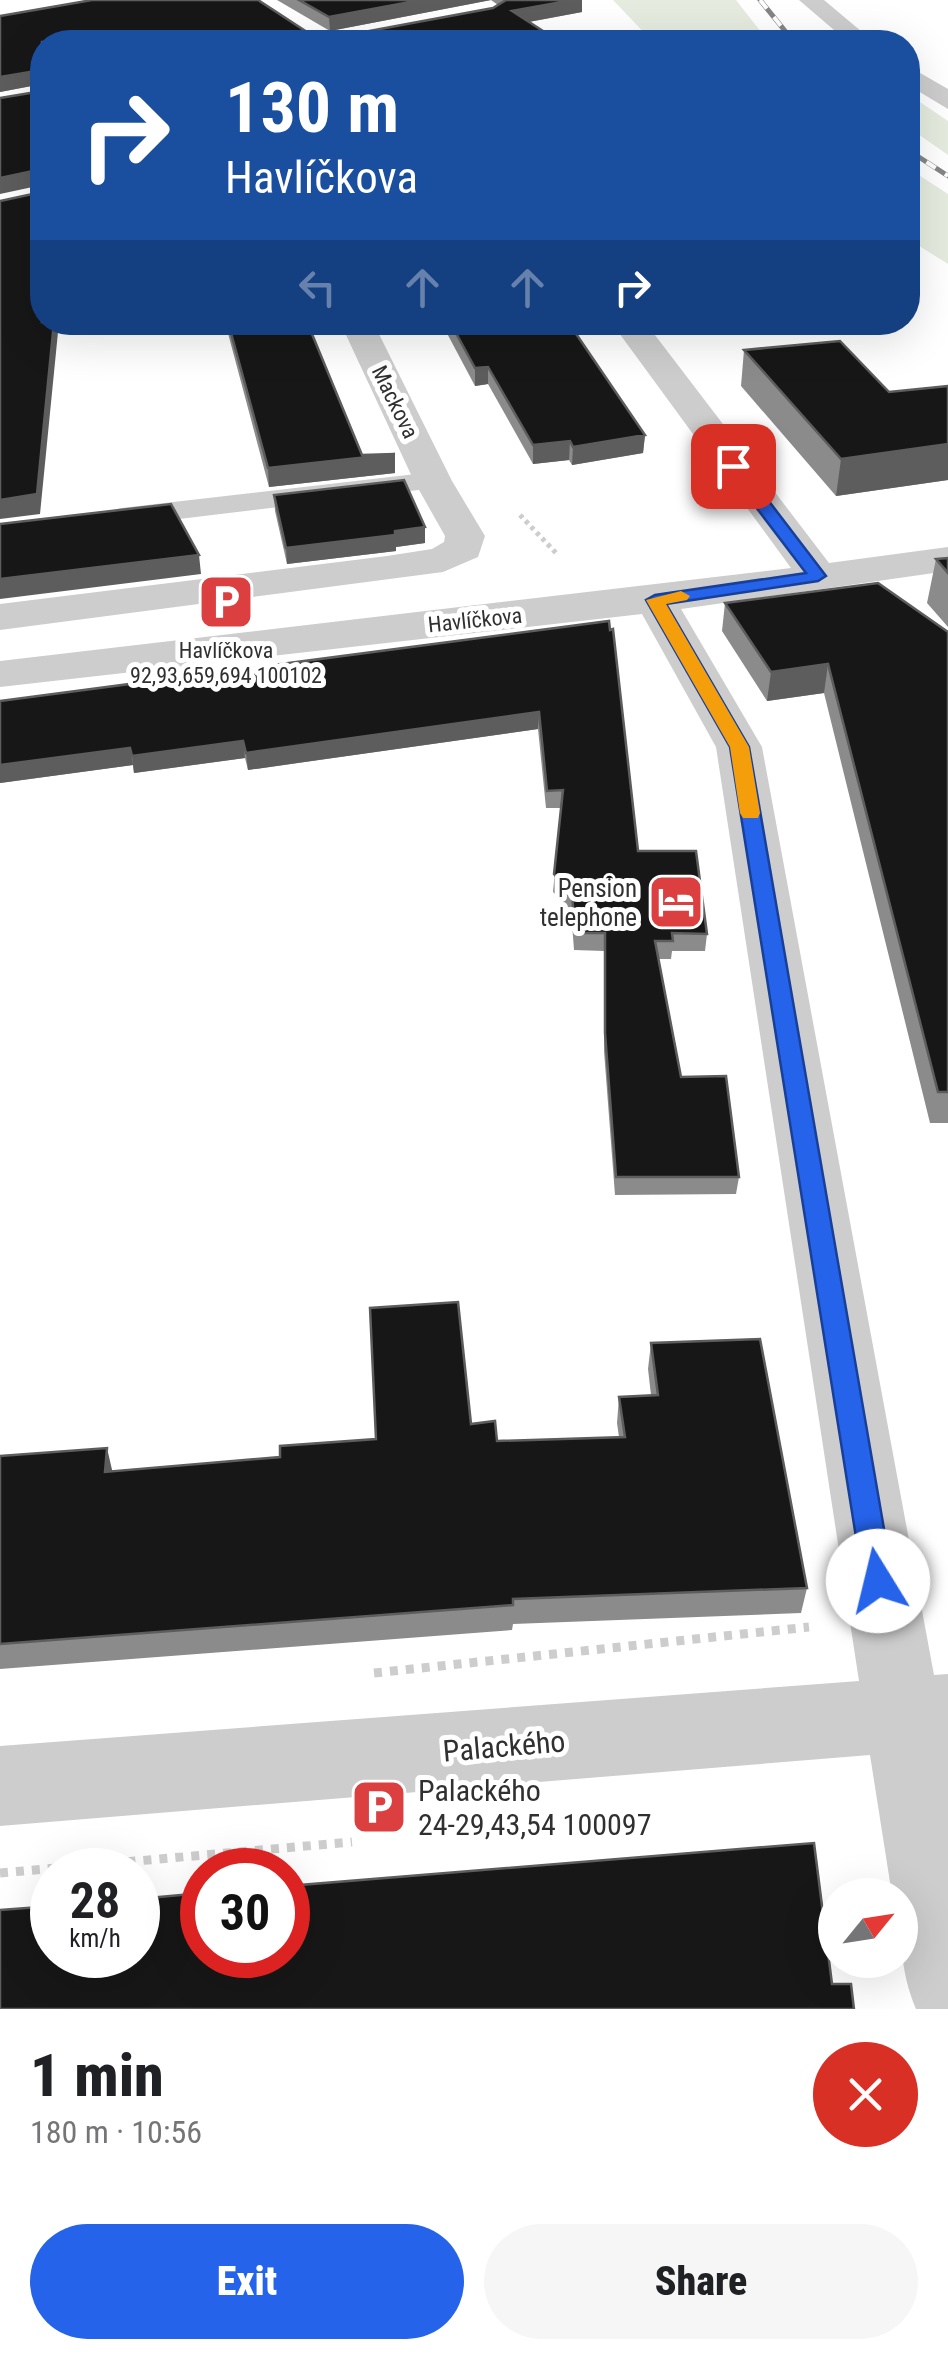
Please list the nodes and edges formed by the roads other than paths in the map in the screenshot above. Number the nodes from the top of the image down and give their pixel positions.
1 (810, 0) edge
2 (847, 30) edge
3 (920, 82) edge
4 (948, 101) edge
5 (362, 335) edge
6 (637, 335) edge
7 (433, 481) junction
8 (95, 520) edge
9 (948, 559) edge
10 (818, 576) junction
11 (655, 600) junction
12 (0, 616) edge
13 (0, 674) edge
14 (925, 1712) edge
15 (0, 1786) edge
16 (948, 1982) edge

1 - 2 street
3 - 4 street
5 - 7 street, Mackova
6 - 10 street
7 - 8 lane
7 - 12 street, Mackova
9 - 10 street, Havlíčkova
10 - 11 street, Havlíčkova
11 - 13 street, Havlíčkova
11 - 14 street
14 - 15 street, Palackého
14 - 16 street

